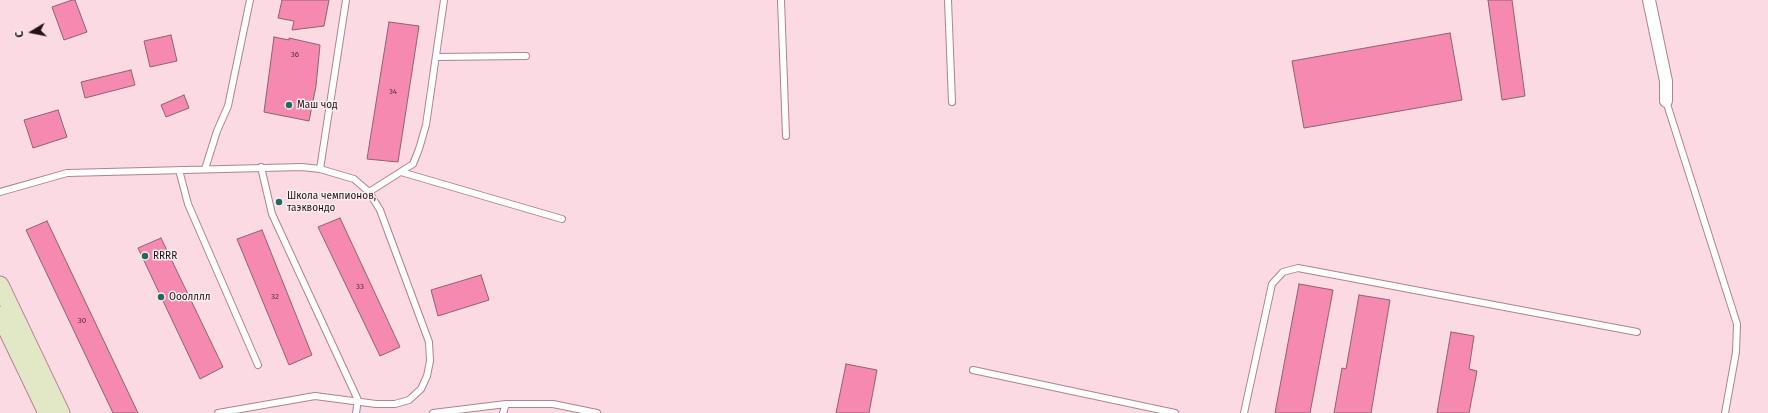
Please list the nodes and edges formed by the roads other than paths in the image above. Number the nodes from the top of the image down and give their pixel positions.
1 (250, 0) edge
2 (346, 0) edge
3 (444, 0) edge
4 (781, 0) edge
5 (948, 0) edge
6 (1648, 0) edge
7 (526, 56) dead end
8 (436, 58) junction
9 (1666, 101) joint
10 (952, 102) dead end
11 (786, 136) dead end
12 (261, 167) junction
13 (205, 169) junction
14 (320, 169) junction
15 (179, 170) junction
16 (402, 172) junction
17 (0, 192) edge
18 (369, 192) junction
19 (562, 219) dead end
20 (0, 285) edge
21 (0, 315) edge
22 (1637, 332) dead end
23 (4, 335) edge
24 (258, 365) dead end
25 (973, 370) dead end
26 (358, 400) junction
27 (506, 404) junction
28 (47, 413) edge
29 (61, 413) edge
30 (218, 413) edge
31 (356, 413) edge
32 (433, 413) edge
33 (503, 413) edge
34 (597, 413) edge
35 (1175, 413) edge
36 (1244, 413) edge
37 (1725, 413) edge

1 - 13 lane
2 - 14 lane
3 - 8 lane
4 - 11 lane
5 - 10 lane
6 - 9 street
7 - 8 lane
8 - 16 lane
9 - 37 lane
12 - 13 lane
12 - 14 lane
12 - 26 lane
13 - 15 lane
14 - 18 lane
15 - 17 lane
15 - 24 lane
16 - 18 lane
16 - 19 lane
18 - 26 lane
20 - 29 main road
21 - 23 main road
22 - 36 lane
23 - 28 main road
25 - 35 lane
26 - 30 lane
26 - 31 lane
27 - 32 lane
27 - 33 lane
27 - 34 lane

